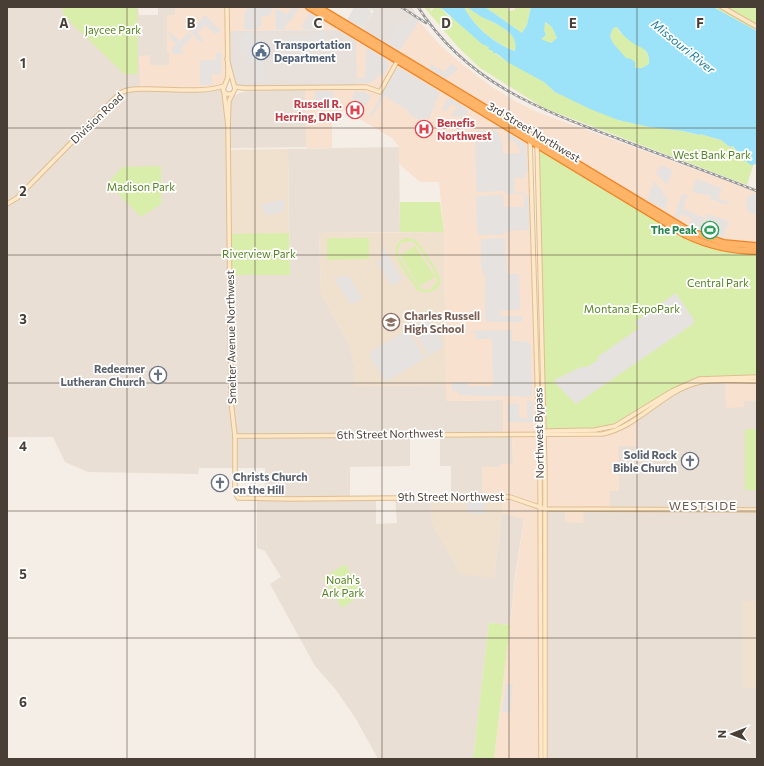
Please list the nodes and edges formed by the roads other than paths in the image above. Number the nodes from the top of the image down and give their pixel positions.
1 (227, 7) edge
2 (309, 7) edge
3 (318, 7) edge
4 (722, 7) edge
5 (757, 27) edge
6 (227, 59) junction
7 (398, 59) junction
8 (225, 85) junction
9 (234, 85) junction
10 (255, 88) junction
11 (211, 89) junction
12 (448, 89) junction
13 (224, 92) junction
14 (233, 94) junction
15 (228, 127) junction
16 (530, 134) junction
17 (536, 138) junction
18 (530, 141) junction
19 (537, 145) junction
20 (7, 204) edge
21 (757, 246) edge
22 (757, 250) edge
23 (757, 377) edge
24 (757, 381) edge
25 (539, 433) junction
26 (544, 433) junction
27 (235, 436) junction
28 (238, 498) joint
29 (540, 508) junction
30 (545, 509) junction
31 (757, 510) edge
32 (542, 731) junction
33 (540, 759) edge
34 (545, 759) edge

1 - 6 street
2 - 7 highway, 3rd Street Northwest
3 - 7 highway, 3rd Street Northwest
4 - 5 street
6 - 8 street, Smelter Avenue Northwest
6 - 9 street
7 - 10 street
7 - 12 highway, 3rd Street Northwest
8 - 9 street, Division Road
8 - 11 street, Division Road
8 - 13 street, Smelter Avenue Northwest
9 - 10 street
9 - 14 street, Smelter Avenue Northwest
10 - 14 street
11 - 13 street, Division Road
11 - 20 street, Division Road
12 - 16 highway, 3rd Street Northwest
12 - 18 highway, 3rd Street Northwest
13 - 14 street, Division Road
13 - 15 street, Smelter Avenue Northwest
14 - 15 street, Smelter Avenue Northwest
15 - 27 street, Smelter Avenue Northwest
16 - 17 highway, 3rd Street Northwest
16 - 18 street, Northwest Bypass
17 - 19 street, Northwest Bypass
17 - 21 highway, 3rd Street Northwest
18 - 19 highway, 3rd Street Northwest
18 - 25 street, Northwest Bypass
19 - 22 highway, 3rd Street Northwest
19 - 26 street, Northwest Bypass
23 - 26 street, 6th Street Northwest
24 - 26 street, 6th Street Northwest
25 - 26 street, 6th Street Northwest
25 - 27 street, 6th Street Northwest
25 - 29 street, Northwest Bypass
26 - 30 street, Northwest Bypass
27 - 28 street, Smelter Avenue Northwest
28 - 29 street, 9th Street Northwest
29 - 30 street, 9th Street Northwest
29 - 32 street, Northwest Bypass
30 - 31 street, 9th Street Northwest
30 - 32 street, Northwest Bypass
32 - 33 street
32 - 34 street

